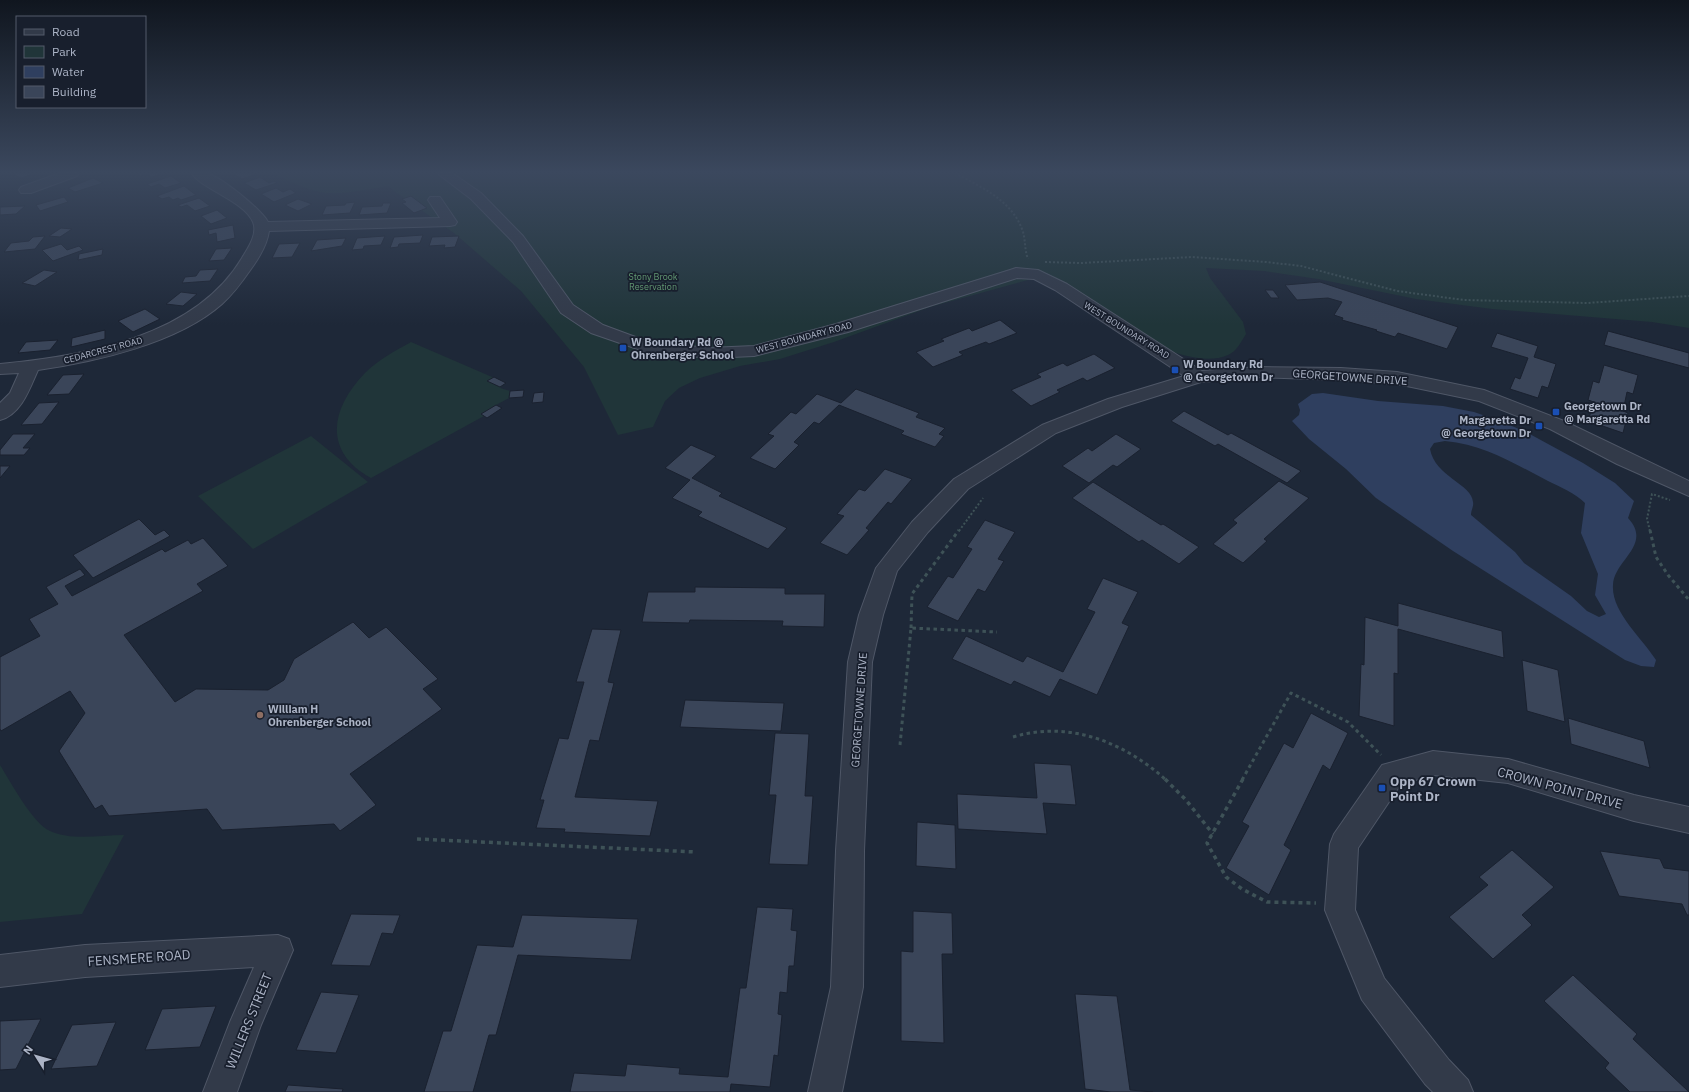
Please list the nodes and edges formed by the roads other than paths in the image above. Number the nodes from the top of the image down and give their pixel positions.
1 (261, 224) edge
2 (376, 224) edge
3 (503, 224) edge
4 (262, 227) junction
5 (30, 368) junction
6 (0, 369) edge
7 (1199, 377) junction
8 (0, 414) edge
9 (1689, 489) edge
10 (1689, 820) edge
11 (278, 950) joint
12 (0, 971) edge
13 (220, 1092) edge
14 (825, 1092) edge
15 (1456, 1092) edge

1 - 4 street
2 - 4 street
3 - 7 street, WEST BOUNDARY ROAD
4 - 5 street, CEDARCREST ROAD
5 - 6 street, CEDARCREST ROAD
5 - 8 street
7 - 9 street, GEORGETOWNE DRIVE
7 - 14 street, GEORGETOWNE DRIVE
10 - 15 street, CROWN POINT DRIVE
11 - 12 street, FENSMERE ROAD
11 - 13 street, WILLERS STREET

